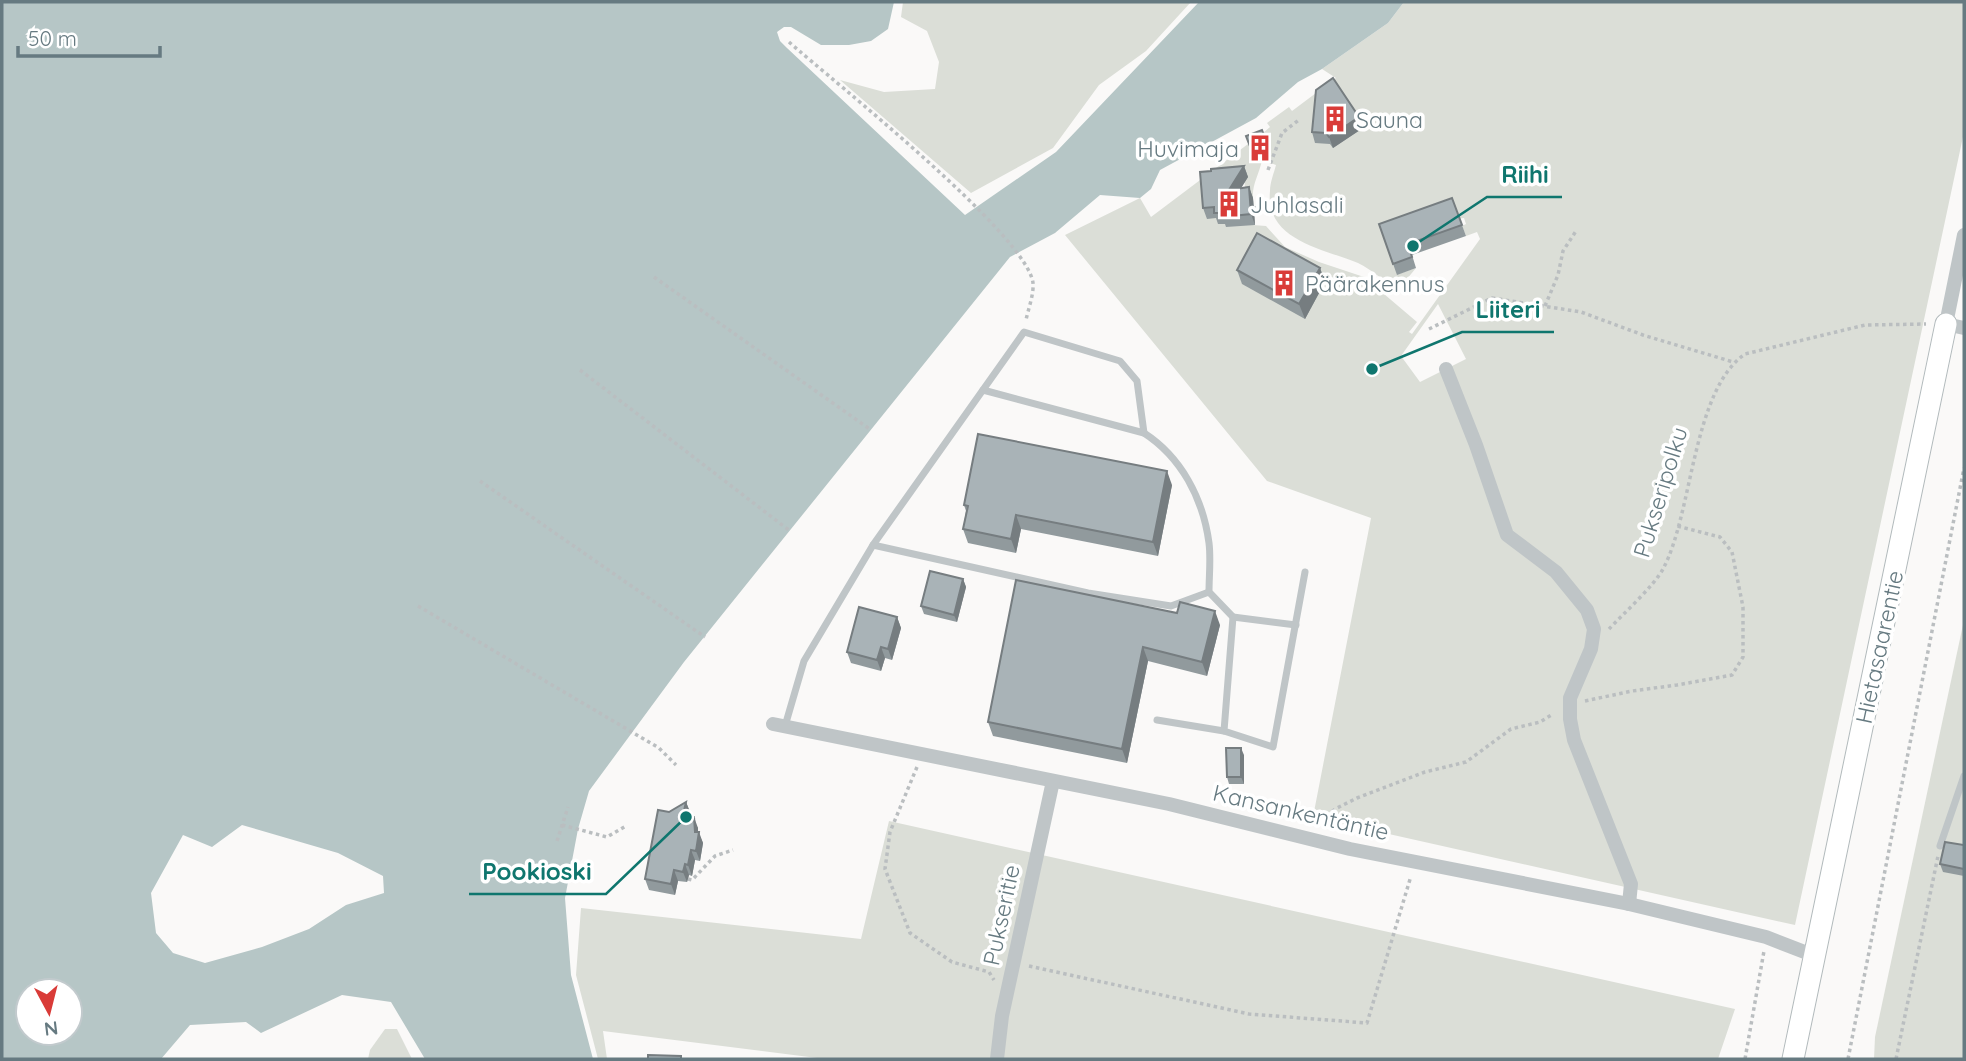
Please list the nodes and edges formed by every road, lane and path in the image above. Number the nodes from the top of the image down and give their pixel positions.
1 (789, 42) dead end
2 (1300, 119) dead end
3 (1268, 170) dead end
4 (1253, 208) edge
5 (1264, 208) dead end
6 (1576, 231) dead end
7 (1964, 235) edge
8 (654, 277) dead end
9 (1545, 306) junction
10 (1955, 326) edge
11 (1429, 329) dead end
12 (1024, 332) junction
13 (1733, 362) junction
14 (1446, 369) dead end
15 (580, 370) dead end
16 (983, 390) junction
17 (871, 430) dead end
18 (1144, 433) junction
19 (1964, 468) edge
20 (480, 481) dead end
21 (1677, 526) junction
22 (790, 531) dead end
23 (873, 545) junction
24 (1305, 572) dead end
25 (1209, 592) junction
26 (418, 607) dead end
27 (1233, 617) junction
28 (1296, 625) junction
29 (705, 637) dead end
30 (1591, 649) junction
31 (1570, 698) junction
32 (1157, 720) dead end
33 (779, 725) joint
34 (1224, 731) junction
35 (922, 755) junction
36 (676, 765) dead end
37 (1964, 776) edge
38 (1053, 781) junction
39 (568, 807) dead end
40 (562, 825) junction
41 (626, 826) dead end
42 (1298, 836) junction
43 (557, 841) dead end
44 (1940, 846) joint
45 (733, 850) dead end
46 (1416, 862) junction
47 (688, 879) edge
48 (1629, 904) junction
49 (1766, 937) junction
50 (1815, 956) junction
51 (1014, 962) junction
52 (1006, 998) junction
53 (997, 1059) edge
54 (1745, 1059) edge
55 (1793, 1059) edge
56 (1847, 1059) edge
57 (1896, 1059) edge

1 - 12 path
2 - 3 path
4 - 5 path
6 - 9 path
7 - 10 street, Hietasaarentie
8 - 17 path
9 - 11 path
9 - 13 path
10 - 13 path
10 - 50 street, Hietasaarentie
12 - 16 lane
12 - 18 lane
13 - 21 path, Pukseripolku
14 - 30 street
15 - 22 path
16 - 18 lane
16 - 23 lane
18 - 25 lane
19 - 56 path
20 - 29 path
21 - 30 path, Pukseripolku
21 - 31 path
23 - 25 lane
23 - 33 lane
24 - 28 lane
25 - 27 lane
26 - 36 path
27 - 28 lane
27 - 34 lane
28 - 34 lane
30 - 31 street
31 - 42 path
31 - 48 street
32 - 34 lane
33 - 35 street, Kansankentäntie
35 - 38 street, Kansankentäntie
35 - 52 path
37 - 44 lane
38 - 42 street, Kansankentäntie
38 - 51 street, Pukseritie
39 - 40 path
40 - 41 path
40 - 43 path
42 - 46 street, Kansankentäntie
44 - 57 path
45 - 47 path
46 - 48 street, Kansankentäntie
46 - 51 path
48 - 49 street, Kansankentäntie
49 - 50 street, Kansankentäntie
49 - 54 path
50 - 55 street, Hietasaarentie
51 - 52 street, Pukseritie
52 - 53 street, Pukseritie

